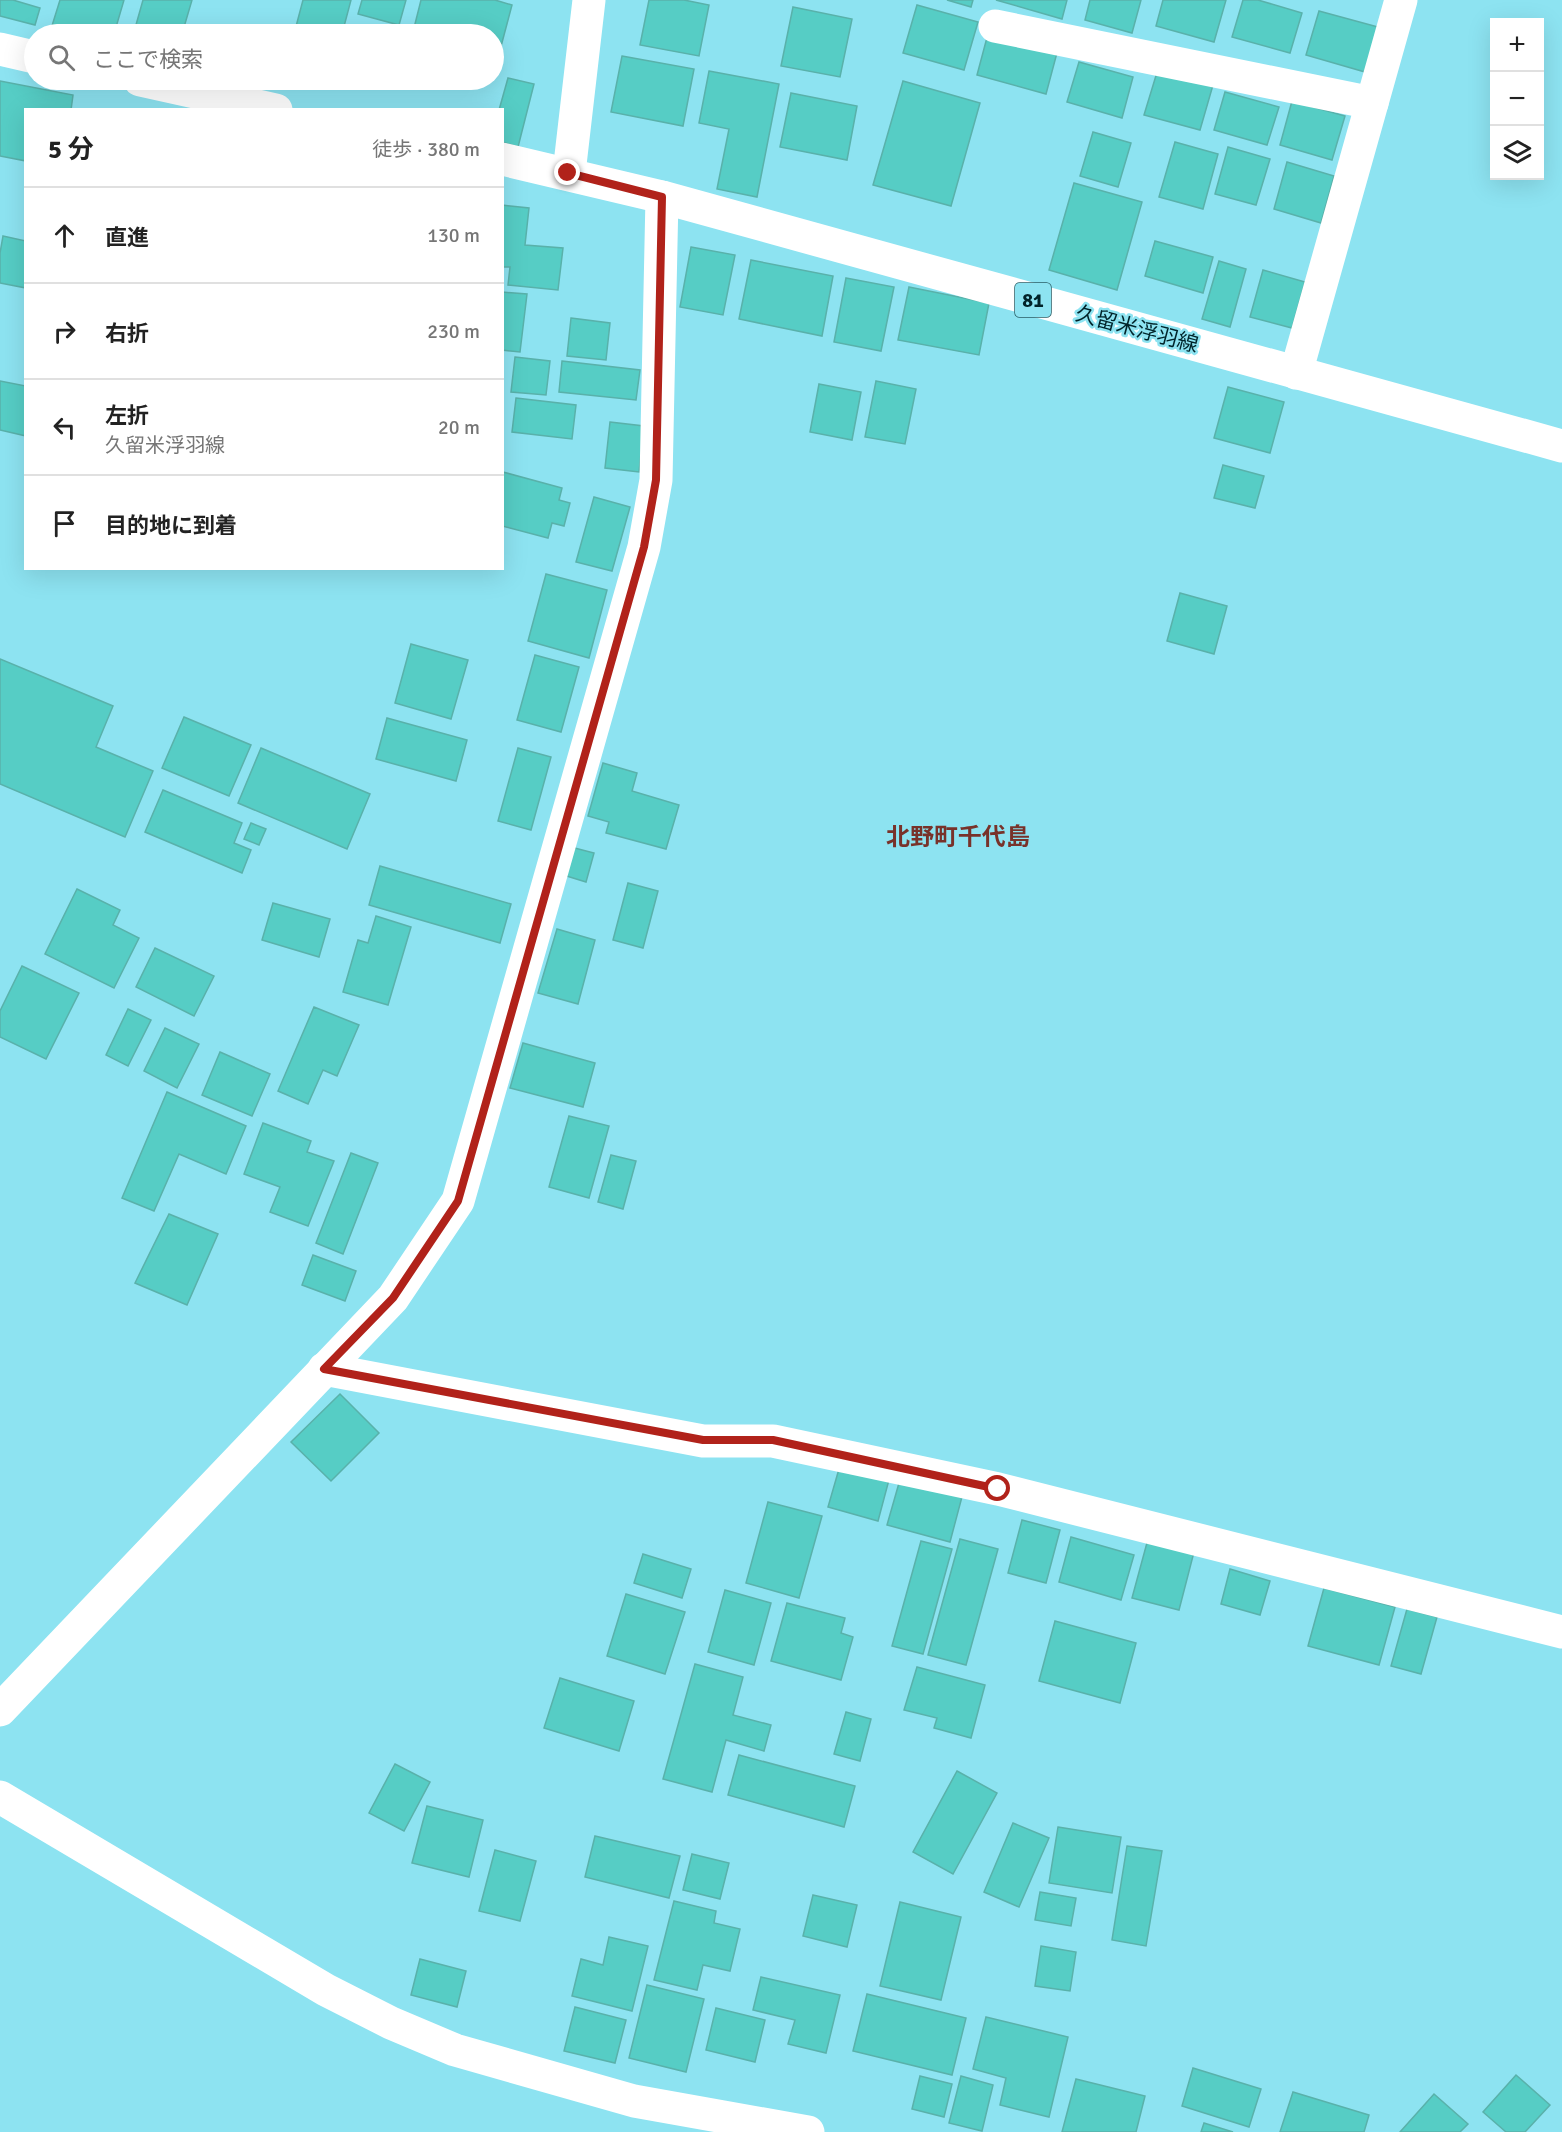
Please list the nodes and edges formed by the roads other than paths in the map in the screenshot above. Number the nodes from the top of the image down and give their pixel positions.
1 (589, 0) edge
2 (1401, 0) edge
3 (995, 26) dead end
4 (0, 49) edge
5 (24, 55) edge
6 (185, 90) edge
7 (1372, 104) junction
8 (267, 108) edge
9 (504, 159) edge
10 (568, 173) junction
11 (662, 197) junction
12 (1296, 373) junction
13 (1562, 446) edge
14 (324, 1369) junction
15 (1562, 1632) edge
16 (0, 1710) edge
17 (0, 1797) edge
18 (808, 2132) edge

1 - 10 street
2 - 7 street
3 - 7 street
4 - 5 street
6 - 8 street
7 - 12 street
9 - 10 street, 久留米浮羽線 / 81
10 - 11 street, 久留米浮羽線 / 81
11 - 12 street, 久留米浮羽線 / 81
11 - 14 street
12 - 13 street, 久留米浮羽線 / 81
14 - 15 street
14 - 16 street
17 - 18 street

